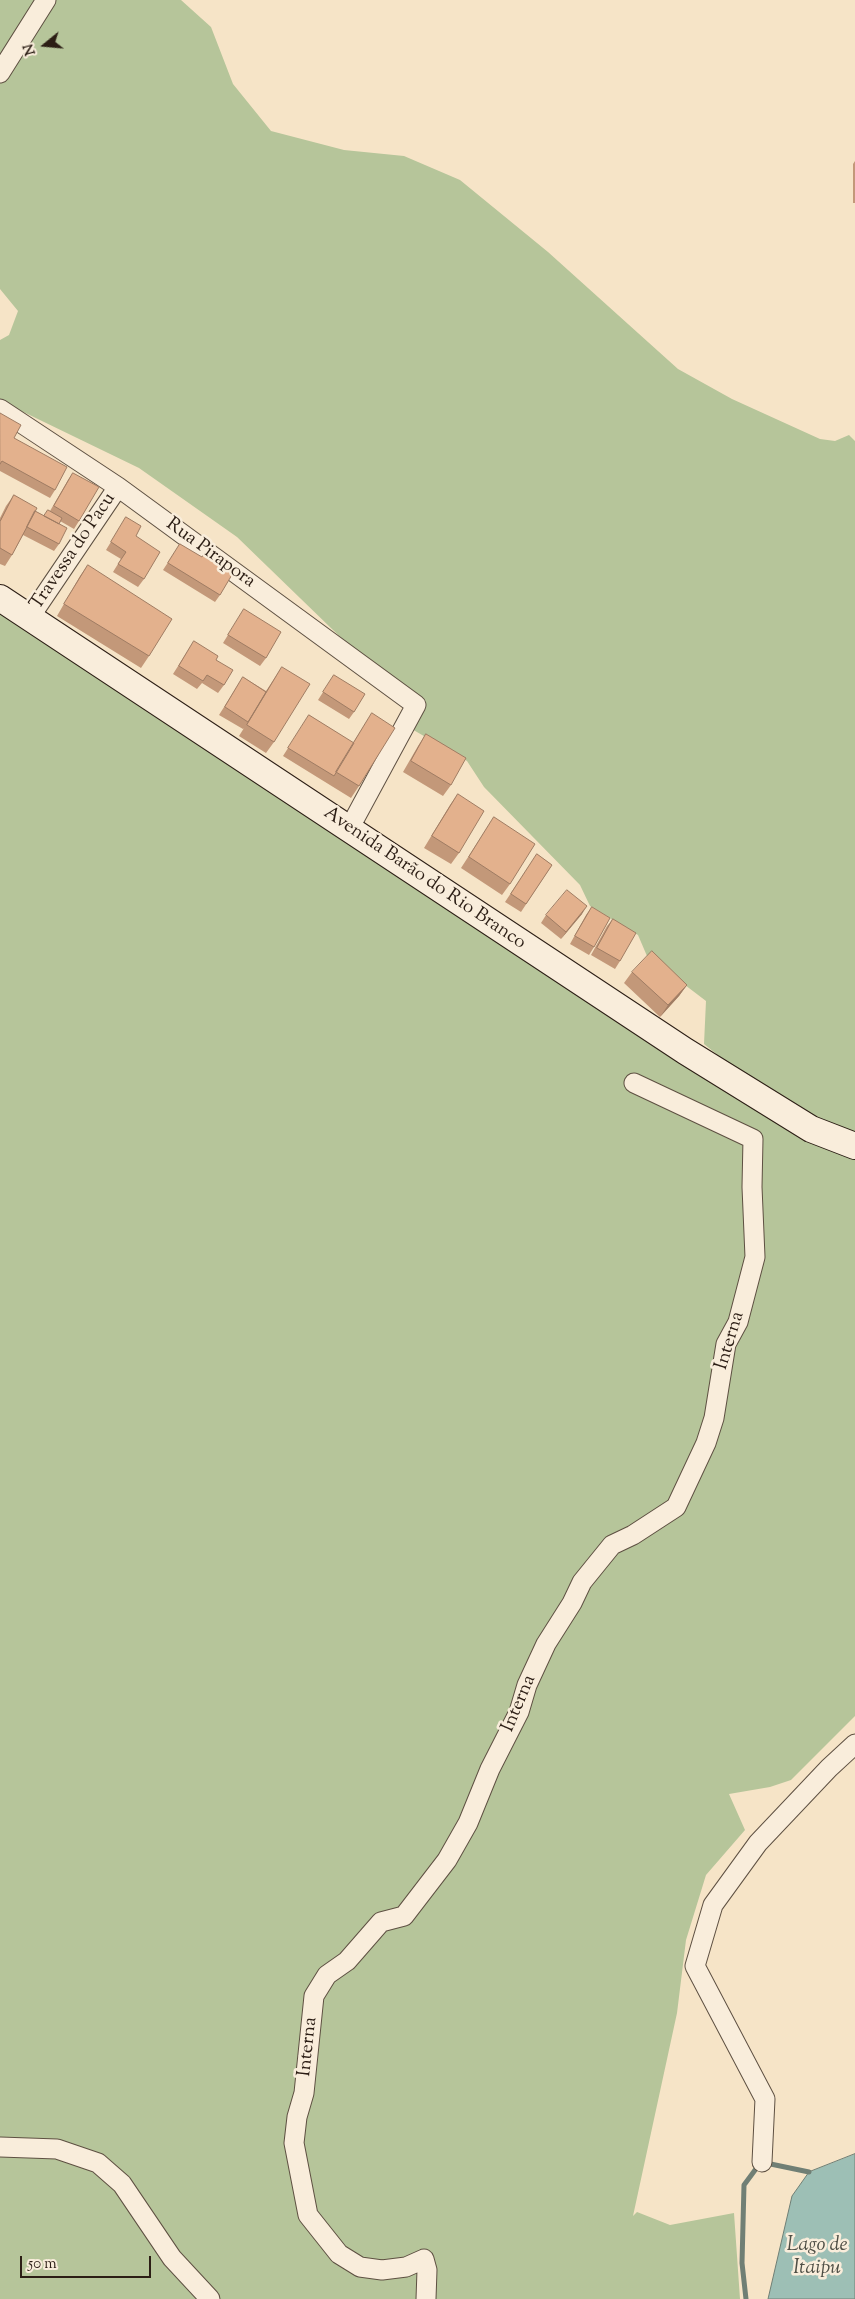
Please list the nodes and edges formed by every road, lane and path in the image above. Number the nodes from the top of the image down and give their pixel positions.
1 (46, 0) edge
2 (0, 73) edge
3 (0, 409) edge
4 (118, 487) junction
5 (0, 598) edge
6 (30, 617) junction
7 (349, 828) junction
8 (634, 1083) dead end
9 (855, 1146) edge
10 (855, 1744) edge
11 (0, 2147) edge
12 (762, 2162) dead end
13 (210, 2299) edge
14 (426, 2299) edge

1 - 2 street
3 - 4 street, Rua Pirapora
4 - 6 street, Travessa do Pacu
4 - 7 street, Rua Pirapora
5 - 6 street, Avenida Barão do Rio Branco
6 - 7 street, Avenida Barão do Rio Branco
7 - 9 street, Avenida Barão do Rio Branco
8 - 14 street, Interna
10 - 12 street
11 - 13 street

